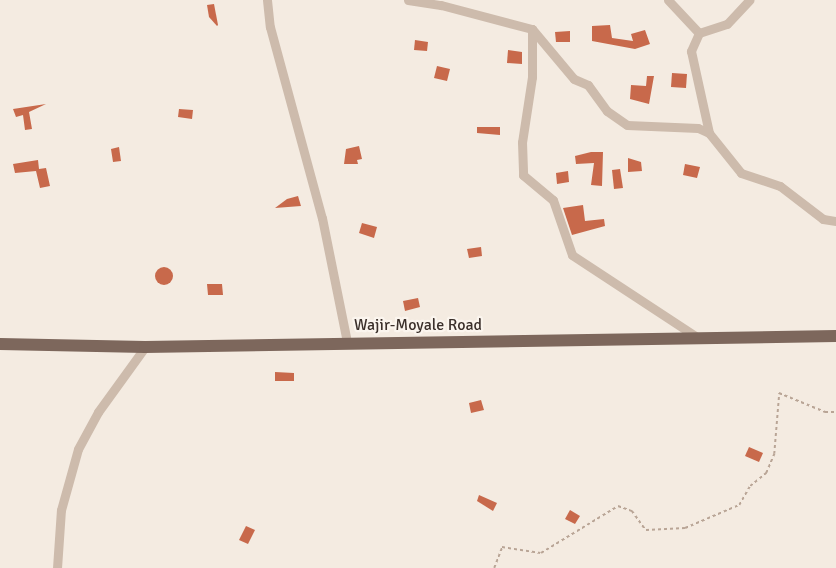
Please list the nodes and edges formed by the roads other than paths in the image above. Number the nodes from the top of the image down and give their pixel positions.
1 (267, 0) edge
2 (408, 0) edge
3 (668, 0) edge
4 (749, 0) edge
5 (532, 30) junction
6 (699, 33) junction
7 (709, 133) junction
8 (836, 221) edge
9 (836, 336) edge
10 (700, 339) junction
11 (347, 342) junction
12 (0, 344) edge
13 (145, 347) junction
14 (57, 568) edge

1 - 11 street
2 - 5 street
3 - 6 street
4 - 6 street
5 - 7 street
5 - 10 street
6 - 7 street
7 - 8 street
9 - 10 main road, Wajir-Moyale Road
10 - 11 main road, Wajir-Moyale Road
11 - 13 main road, Wajir-Moyale Road
12 - 13 main road, Wajir-Moyale Road
13 - 14 street

